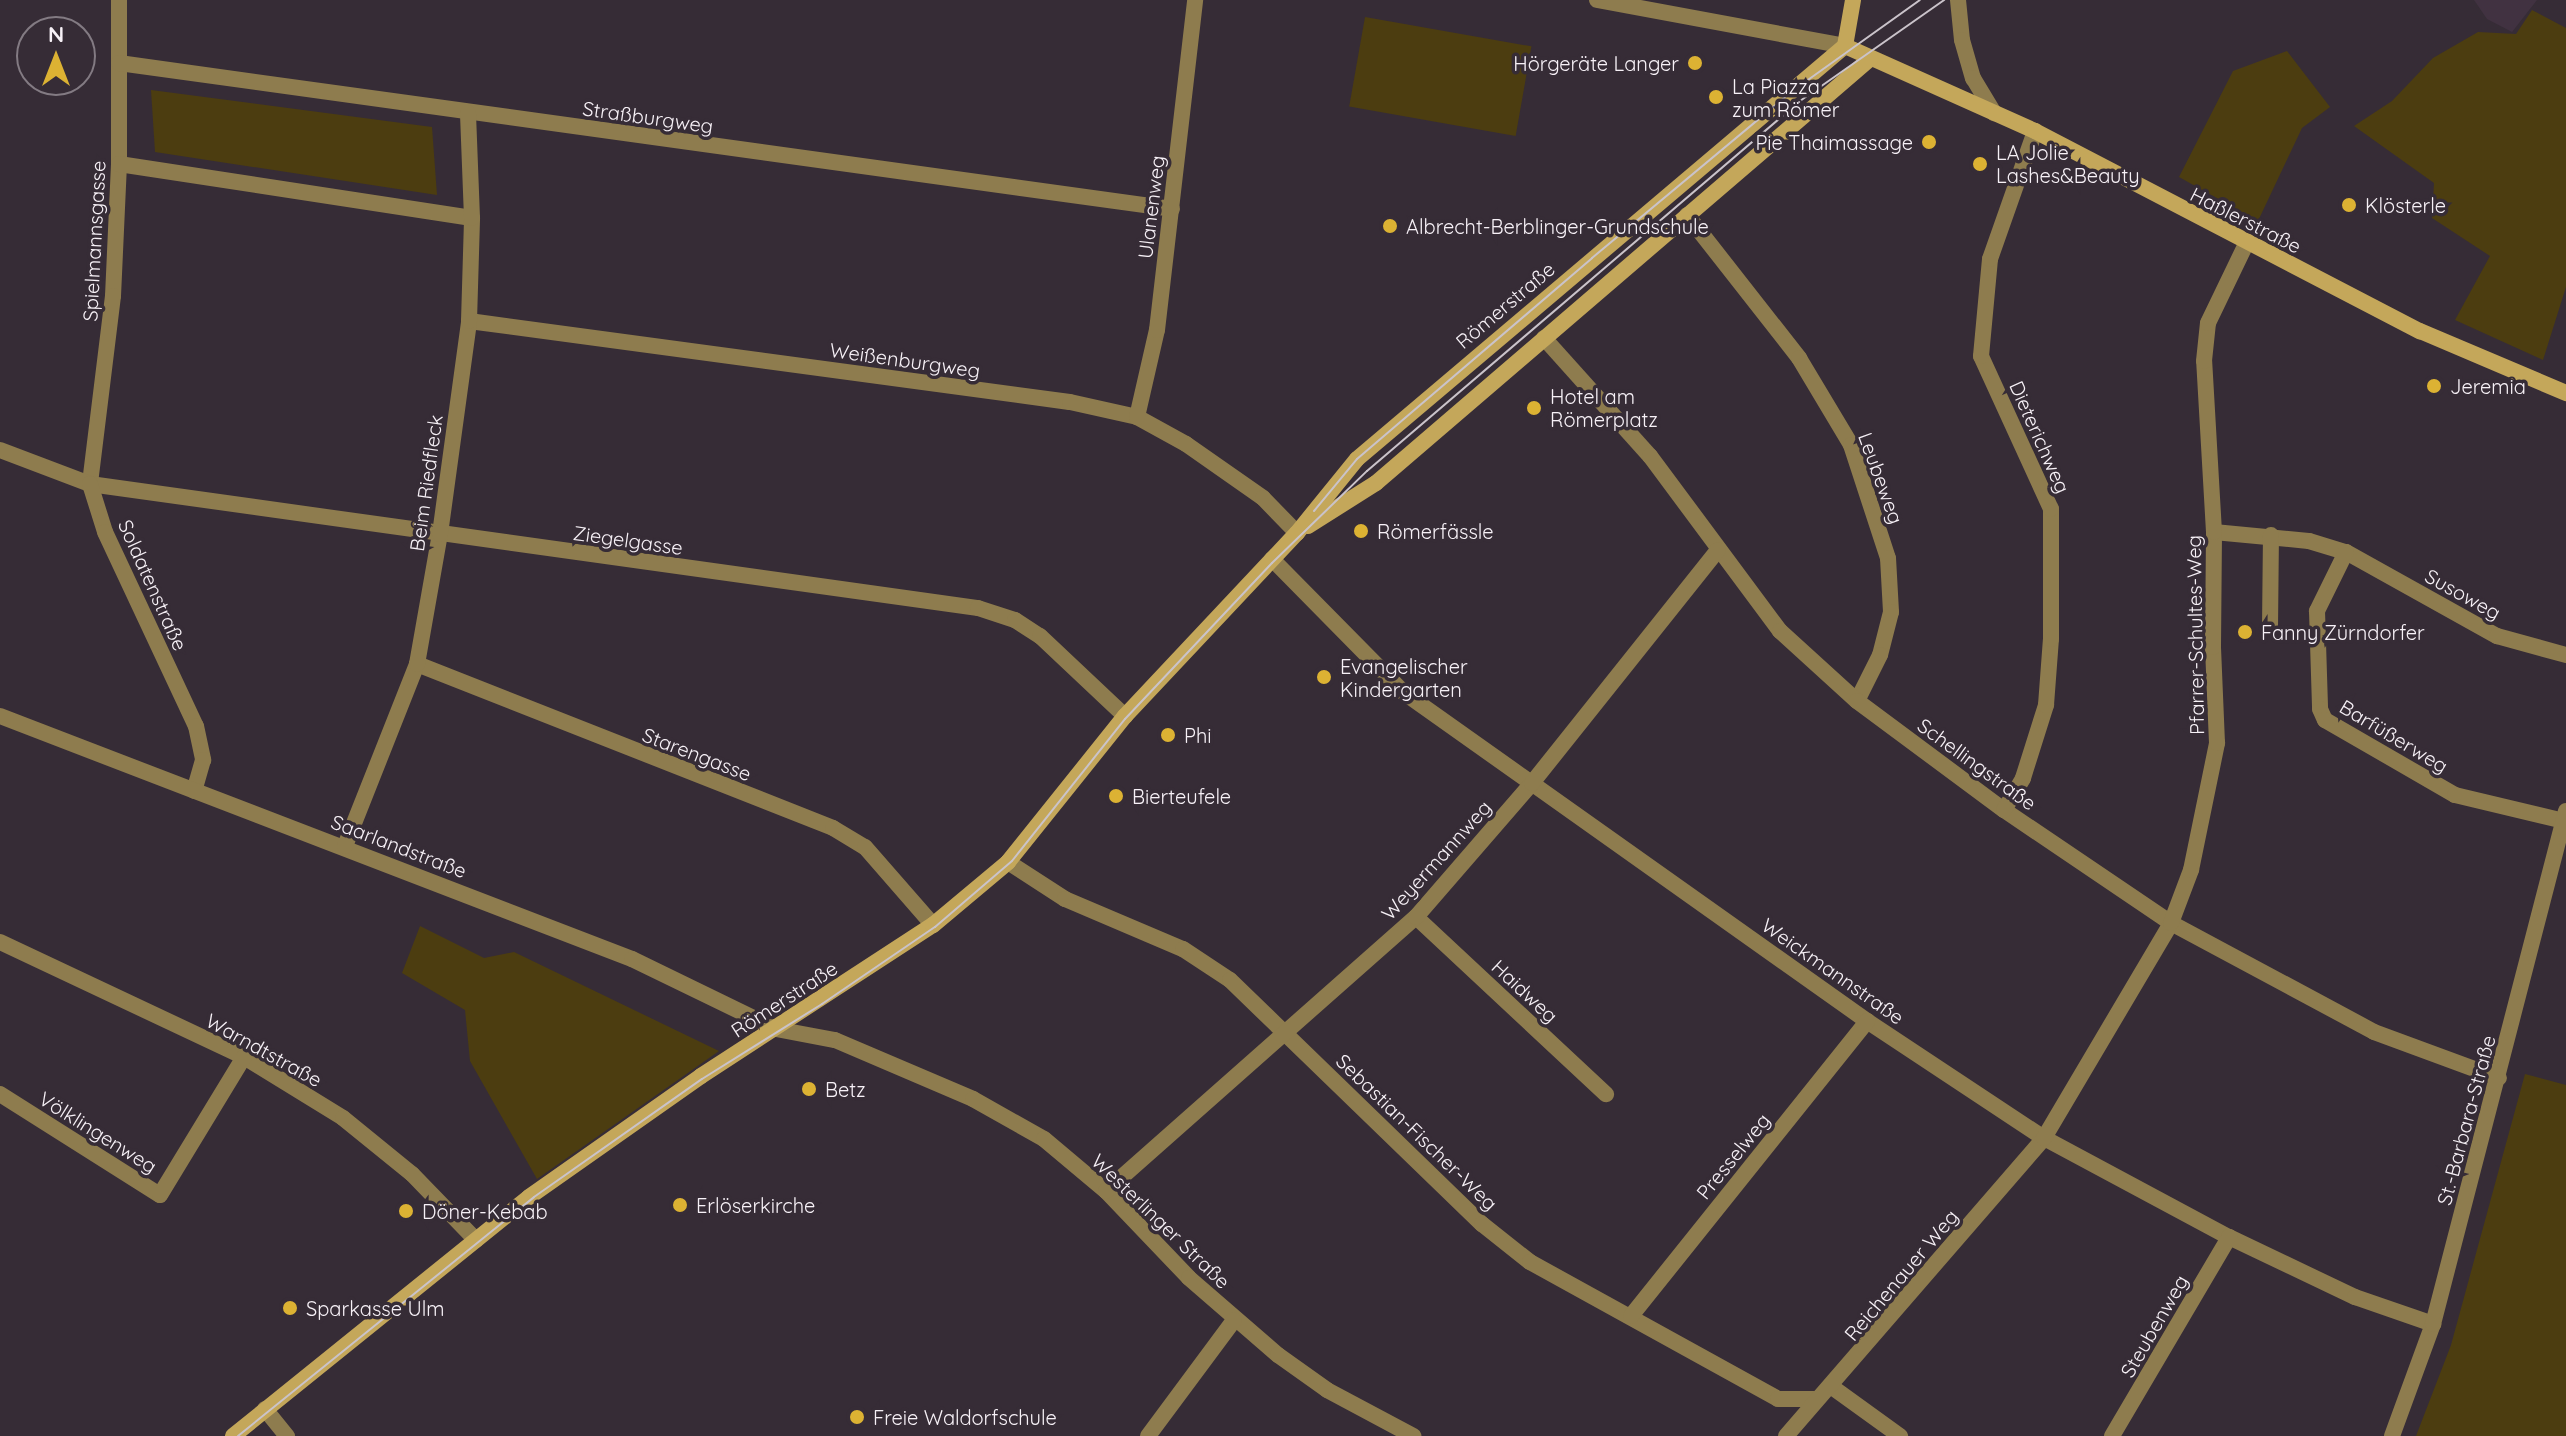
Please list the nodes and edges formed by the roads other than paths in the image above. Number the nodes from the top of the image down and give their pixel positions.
1 (119, 0) edge
2 (1195, 0) edge
3 (1597, 0) edge
4 (1853, 0) edge
5 (1958, 0) edge
6 (1845, 46) junction
7 (1871, 58) junction
8 (119, 63) junction
9 (468, 113) junction
10 (1994, 113) junction
11 (2035, 131) junction
12 (119, 164) junction
13 (1172, 209) junction
14 (1687, 215) junction
15 (472, 218) junction
16 (2246, 244) junction
17 (469, 321) junction
18 (1544, 338) junction
19 (2566, 393) edge
20 (1137, 417) junction
21 (0, 450) edge
22 (90, 484) junction
23 (2214, 532) junction
24 (1297, 533) junction
25 (440, 534) junction
26 (2271, 535) junction
27 (1718, 550) junction
28 (2346, 552) junction
29 (1272, 559) junction
30 (2270, 628) dead end
31 (2566, 655) edge
32 (417, 664) junction
33 (1857, 701) junction
34 (0, 716) edge
35 (1125, 716) junction
36 (1532, 783) junction
37 (194, 791) junction
38 (2004, 810) junction
39 (2565, 816) edge
40 (345, 846) junction
41 (1008, 862) junction
42 (1416, 917) junction
43 (2171, 923) junction
44 (933, 925) junction
45 (0, 942) edge
46 (1867, 1021) junction
47 (776, 1029) junction
48 (1285, 1032) junction
49 (244, 1057) junction
50 (2499, 1078) junction
51 (0, 1094) edge
52 (1606, 1094) dead end
53 (2044, 1138) junction
54 (1106, 1191) junction
55 (2229, 1237) junction
56 (476, 1240) junction
57 (1631, 1316) junction
58 (1234, 1320) junction
59 (2433, 1324) junction
60 (1832, 1387) junction
61 (1816, 1399) junction
62 (265, 1409) junction
63 (233, 1436) edge
64 (287, 1436) edge
65 (1148, 1436) edge
66 (1413, 1436) edge
67 (1786, 1436) edge
68 (1900, 1436) edge
69 (2112, 1436) edge
70 (2392, 1436) edge

1 - 8 street, Spielmannsgasse
2 - 13 street, Ulanenweg
3 - 6 street
4 - 6 street
5 - 10 street
6 - 7 street, Haßlerstraße
6 - 24 street, Römerstraße
7 - 10 street, Haßlerstraße
7 - 14 street, Römerstraße
8 - 9 street, Straßburgweg
8 - 12 street, Spielmannsgasse
9 - 13 street, Straßburgweg
9 - 15 street, Beim Riedfleck
10 - 11 street, Haßlerstraße
11 - 16 street, Haßlerstraße
11 - 38 street, Dieterichweg
12 - 15 street
12 - 22 street, Spielmannsgasse
13 - 20 street, Ulanenweg
14 - 18 street, Römerstraße
14 - 33 street, Leubeweg
15 - 17 street, Beim Riedfleck
16 - 19 street, Haßlerstraße
16 - 23 street, Pfarrer-Schultes-Weg
17 - 20 street, Weißenburgweg
17 - 25 street, Beim Riedfleck
18 - 24 street, Römerstraße
18 - 27 street, Schellingstraße
20 - 24 street, Weißenburgweg
21 - 22 street
22 - 25 street, Ziegelgasse
22 - 37 street, Soldatenstraße
23 - 26 street, Susoweg
23 - 43 street, Pfarrer-Schultes-Weg
24 - 29 street, Römerstraße
25 - 32 street, Beim Riedfleck
25 - 35 street, Ziegelgasse
26 - 28 street, Susoweg
26 - 30 street
27 - 33 street, Schellingstraße
27 - 36 street, Weyermannweg
28 - 31 street, Susoweg
28 - 39 street, Barfüßerweg
29 - 35 street, Römerstraße
29 - 36 street, Weickmannstraße
32 - 40 street, Beim Riedfleck
32 - 44 street, Starengasse
33 - 38 street, Schellingstraße
34 - 37 street, Saarlandstraße
35 - 41 street, Römerstraße
36 - 42 street, Weyermannweg
36 - 46 street, Weickmannstraße
37 - 40 street, Saarlandstraße
38 - 43 street, Schellingstraße
39 - 50 street, St.-Barbara-Straße
40 - 47 street, Saarlandstraße
41 - 44 street, Römerstraße
41 - 48 street, Sebastian-Fischer-Weg
42 - 48 street, Weyermannweg
42 - 52 street, Haidweg
43 - 50 street, Schellingstraße
43 - 53 street, Pfarrer-Schultes-Weg
44 - 47 street, Römerstraße
45 - 49 street, Warndtstraße
46 - 53 street, Weickmannstraße
46 - 57 street, Presselweg
47 - 54 street, Westerlinger Straße
47 - 56 street, Römerstraße
48 - 54 street, Weyermannweg
48 - 57 street, Sebastian-Fischer-Weg
49 - 51 street, Völklingenweg
49 - 56 street, Warndtstraße
50 - 59 street, St.-Barbara-Straße
53 - 55 street, Weickmannstraße
53 - 60 street, Reichenauer Weg
54 - 58 street, Westerlinger Straße
55 - 59 street, Weickmannstraße
55 - 69 street, Steubenweg
56 - 62 street, Römerstraße
57 - 61 street, Sebastian-Fischer-Weg
58 - 65 street
58 - 66 street, Westerlinger Straße
59 - 70 street, St.-Barbara-Straße
60 - 61 street, Reichenauer Weg
60 - 68 street
61 - 67 street, Reichenauer Weg
62 - 63 street, Römerstraße
62 - 64 street

